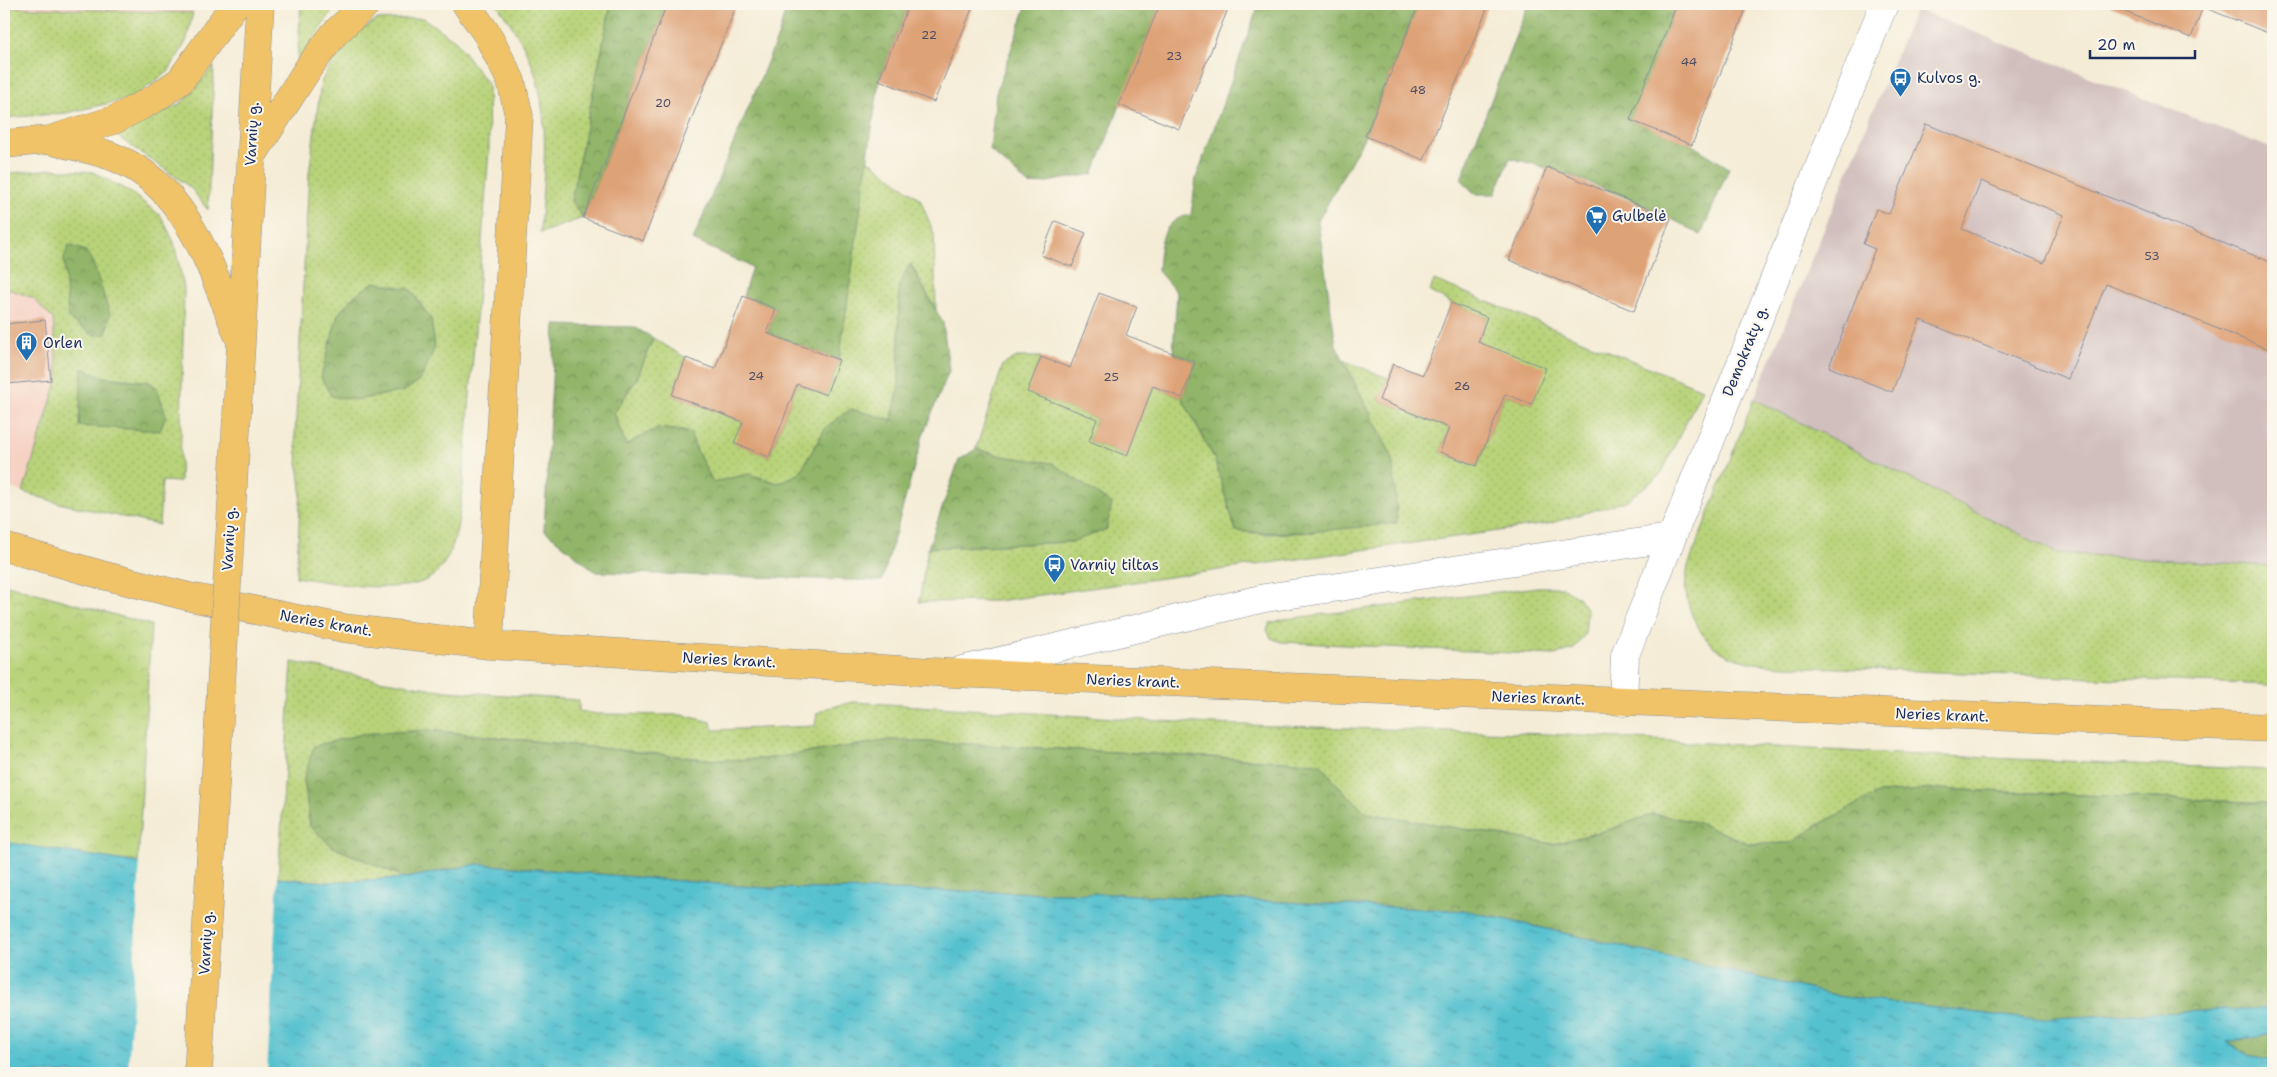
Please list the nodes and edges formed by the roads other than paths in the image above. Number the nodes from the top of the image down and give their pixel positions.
1 (235, 4) edge
2 (260, 4) edge
3 (366, 4) edge
4 (1884, 4) edge
5 (461, 5) edge
6 (49, 140) junction
7 (4, 144) edge
8 (251, 158) junction
9 (241, 342) junction
10 (1670, 538) junction
11 (4, 547) edge
12 (489, 645) junction
13 (950, 673) junction
14 (1623, 702) junction
15 (2273, 728) edge
16 (198, 1073) edge

1 - 6 main road
2 - 8 main road, Varnių g.
3 - 8 main road
4 - 10 street, Demokratų g.
5 - 12 main road
6 - 7 main road
6 - 9 main road
8 - 9 main road, Varnių g.
9 - 16 main road, Varnių g., bridge
10 - 13 street
10 - 14 street, Demokratų g.
11 - 12 main road, Neries krant.
12 - 13 main road, Neries krant.
13 - 14 main road, Neries krant.
14 - 15 main road, Neries krant.

